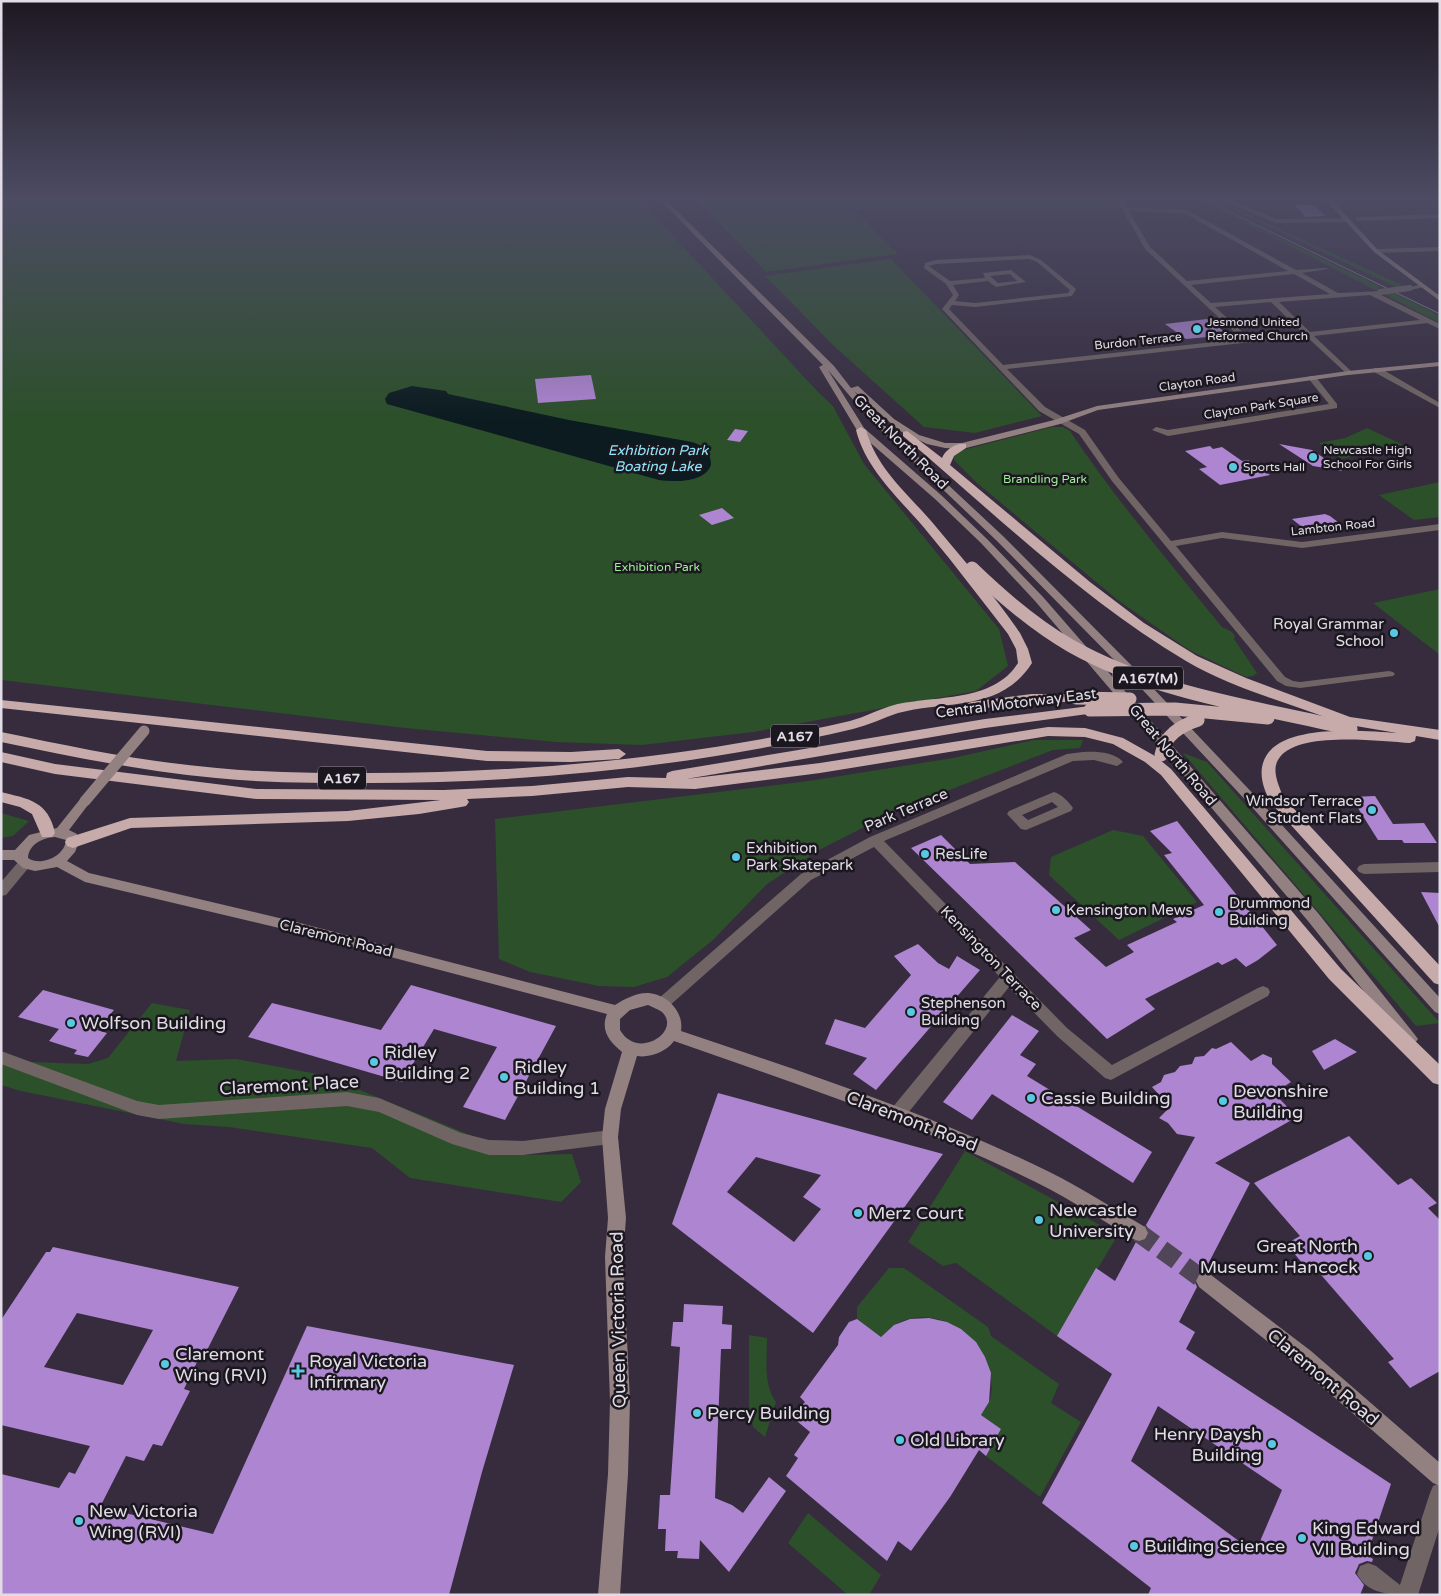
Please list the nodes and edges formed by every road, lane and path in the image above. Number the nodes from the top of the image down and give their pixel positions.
1 (735, 272) edge
2 (934, 272) edge
3 (1004, 272) edge
4 (1011, 272) edge
5 (1053, 272) edge
6 (1174, 272) edge
7 (1291, 272) edge
8 (1296, 272) edge
9 (1404, 272) edge
10 (990, 280) junction
11 (948, 283) junction
12 (1186, 283) junction
13 (1422, 286) junction
14 (1376, 292) junction
15 (1335, 294) junction
16 (1440, 299) edge
17 (1273, 300) junction
18 (952, 302) junction
19 (1209, 305) junction
20 (1428, 322) junction
21 (1440, 327) edge
22 (1306, 334) junction
23 (1247, 340) junction
24 (817, 356) junction
25 (829, 364) junction
26 (1440, 364) edge
27 (1002, 367) junction
28 (1377, 370) junction
29 (1348, 373) junction
30 (1312, 378) junction
31 (1440, 406) edge
32 (1061, 420) junction
33 (861, 430) junction
34 (1156, 430) dead end
35 (907, 434) junction
36 (962, 446) junction
37 (945, 466) junction
38 (1440, 527) edge
39 (1170, 544) junction
40 (951, 551) junction
41 (1389, 674) dead end
42 (1, 704) edge
43 (1284, 711) junction
44 (1349, 724) junction
45 (148, 726) junction
46 (851, 726) junction
47 (1440, 735) edge
48 (1, 737) edge
49 (1410, 738) junction
50 (1440, 742) edge
51 (685, 755) junction
52 (1, 757) edge
53 (1117, 762) dead end
54 (749, 771) junction
55 (1166, 772) junction
56 (532, 791) junction
57 (1, 797) edge
58 (54, 832) junction
59 (874, 840) junction
60 (73, 842) junction
61 (1, 855) edge
62 (22, 859) junction
63 (57, 861) junction
64 (1440, 867) edge
65 (1364, 869) dead end
66 (1, 891) edge
67 (1009, 976) junction
68 (1440, 978) edge
69 (1263, 992) dead end
70 (663, 1003) junction
71 (1440, 1008) edge
72 (617, 1011) junction
73 (672, 1034) junction
74 (631, 1049) junction
75 (1, 1057) edge
76 (1440, 1077) edge
77 (898, 1113) junction
78 (610, 1137) junction
79 (1139, 1233) tunnel mouth
80 (1205, 1281) tunnel mouth
81 (1440, 1476) edge
82 (1440, 1493) edge
83 (1368, 1574) dead end
84 (1406, 1594) edge
85 (609, 1595) edge

1 - 24 main road, Great North Road
2 - 11 street
3 - 10 street
4 - 10 street
5 - 18 street
6 - 12 street
7 - 12 street
8 - 15 street
9 - 13 main road
10 - 11 street
11 - 18 street
12 - 19 street
13 - 14 street, bridge
13 - 16 main road
14 - 15 street
14 - 20 street
15 - 17 street
17 - 19 street
17 - 22 street
18 - 27 street
19 - 23 street
20 - 21 street
20 - 22 street, Burdon Terrace
22 - 23 street, Burdon Terrace
22 - 29 street
23 - 27 street, Burdon Terrace
24 - 25 main road, Great North Road
24 - 33 main road, Great North Road
25 - 35 main road, Clayton Road
25 - 71 main road, Great North Road
26 - 28 main road, Clayton Road
27 - 32 street
28 - 29 main road, Clayton Road
28 - 31 street
29 - 30 main road, Clayton Road
30 - 32 main road, Clayton Road
30 - 34 street, Clayton Park Square
32 - 36 main road, Clayton Road
32 - 39 street
33 - 40 highway
33 - 76 main road, Great North Road
35 - 36 main road, Clayton Road
35 - 37 highway, A167(M)
36 - 37 highway
37 - 44 highway, A167(M)
38 - 39 street, Lambton Road
39 - 41 street
40 - 44 highway, A167(M), bridge
40 - 46 highway
42 - 45 highway
43 - 44 highway, Central Motorway East / A167(M)
43 - 46 highway, Central Motorway East / A167(M), bridge
43 - 55 highway, A167(M), bridge
44 - 47 highway, Central Motorway East / A167(M)
44 - 49 highway, Central Motorway East / A167(M)
44 - 54 highway, Central Motorway East / A167(M), bridge
45 - 51 highway
45 - 58 main road, bridge
46 - 51 highway, A167
48 - 51 highway, A167
49 - 50 highway, Central Motorway East / A167(M)
49 - 68 highway, A167(M)
52 - 56 highway, A167
53 - 59 street, Park Terrace
54 - 55 highway
54 - 56 highway, A167
55 - 76 highway
56 - 60 highway
57 - 58 highway
58 - 60 main road
58 - 62 main road
59 - 67 street, Kensington Terrace
59 - 70 street, Park Terrace
60 - 63 main road
61 - 62 main road
62 - 63 main road
62 - 66 street
63 - 72 main road, Claremont Road
64 - 65 street
67 - 69 street, Kensington Terrace
67 - 77 street
70 - 72 main road
70 - 73 main road
72 - 74 main road
73 - 74 main road
73 - 77 main road, Claremont Road
74 - 78 main road, Queen Victoria Road
75 - 78 street, Claremont Place
77 - 79 main road, Claremont Road
78 - 85 main road, Queen Victoria Road
80 - 81 main road, Claremont Road
82 - 84 street
83 - 84 street

